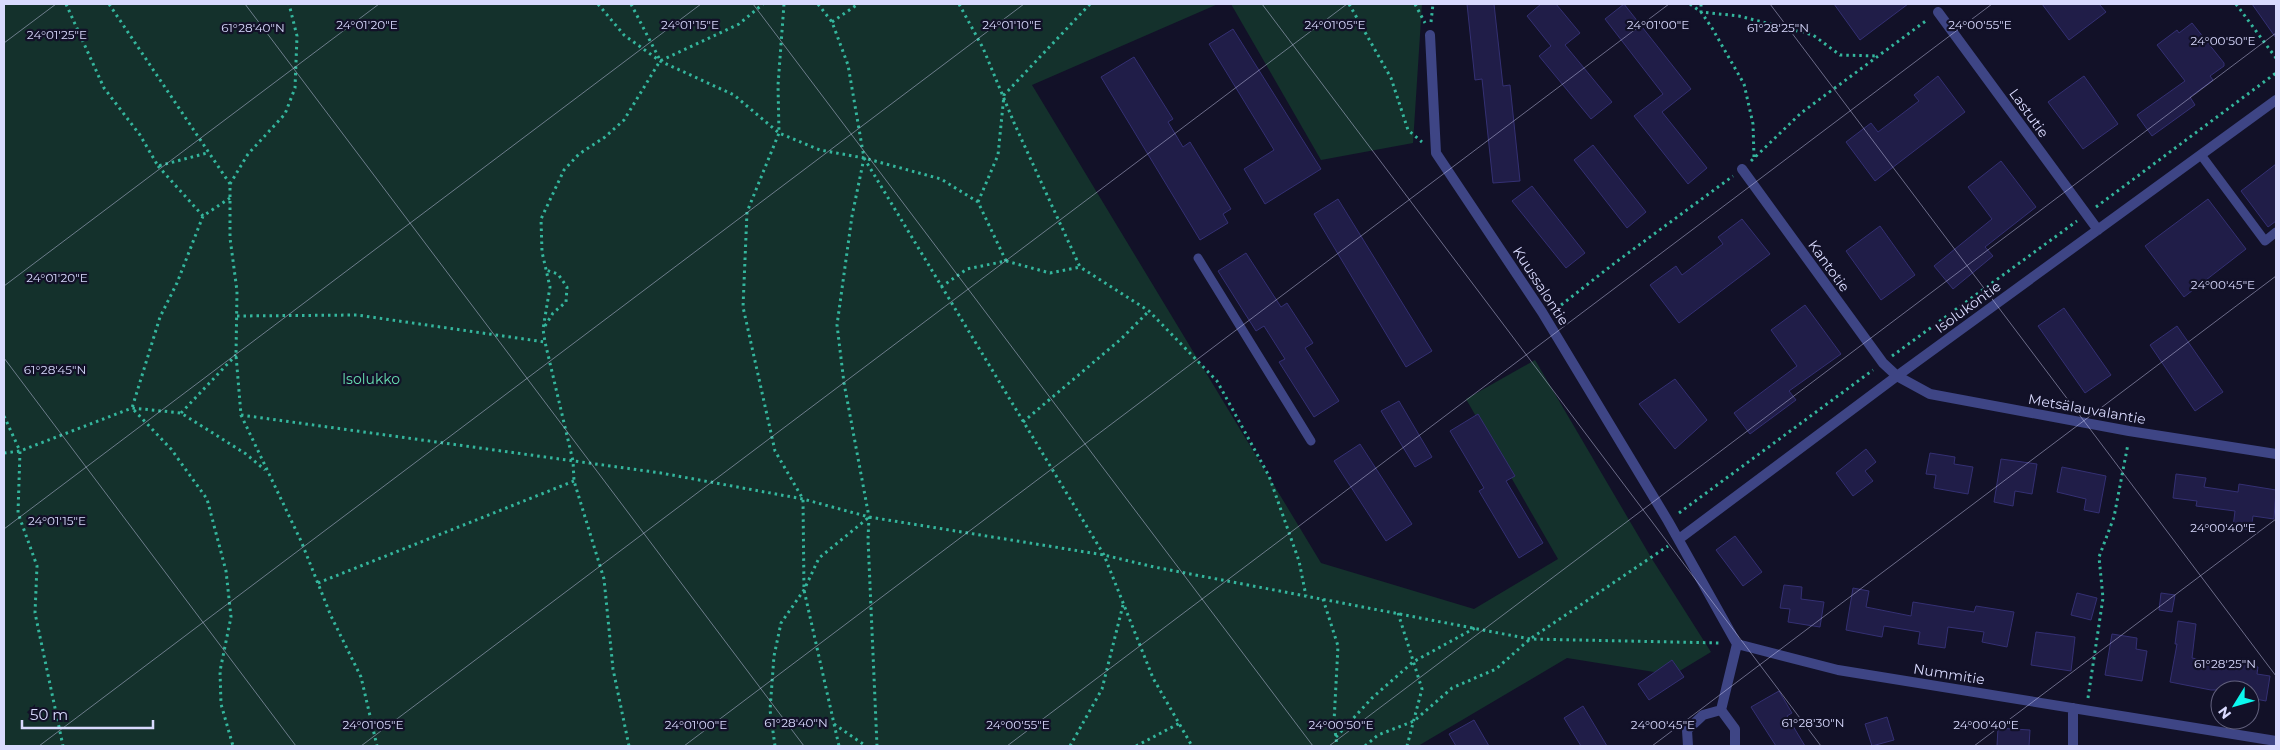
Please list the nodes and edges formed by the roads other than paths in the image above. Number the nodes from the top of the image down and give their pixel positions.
1 (1938, 12) dead end
2 (1430, 35) road end
3 (2276, 100) edge
4 (2201, 155) junction
5 (1742, 169) dead end
6 (2098, 230) junction
7 (2276, 232) edge
8 (1198, 258) dead end
9 (1897, 376) junction
10 (1311, 441) dead end
11 (2276, 454) edge
12 (1679, 539) junction
13 (1737, 644) junction
14 (2073, 708) junction
15 (1721, 710) junction
16 (2276, 741) edge
17 (1688, 746) edge
18 (1735, 746) edge
19 (2073, 746) edge

1 - 6 street, Lastutie
2 - 12 street, Kuussalontie
3 - 4 street, Isolukontie
4 - 6 street, Isolukontie
4 - 7 lane
5 - 9 street, Kantotie
6 - 9 street, Isolukontie
8 - 10 lane
9 - 11 street, Metsälauvalantie
9 - 12 street, Isolukontie
12 - 13 street
13 - 14 street, Nummitie
13 - 15 street
14 - 16 street, Nummitie
14 - 19 street
15 - 17 street
15 - 18 street

